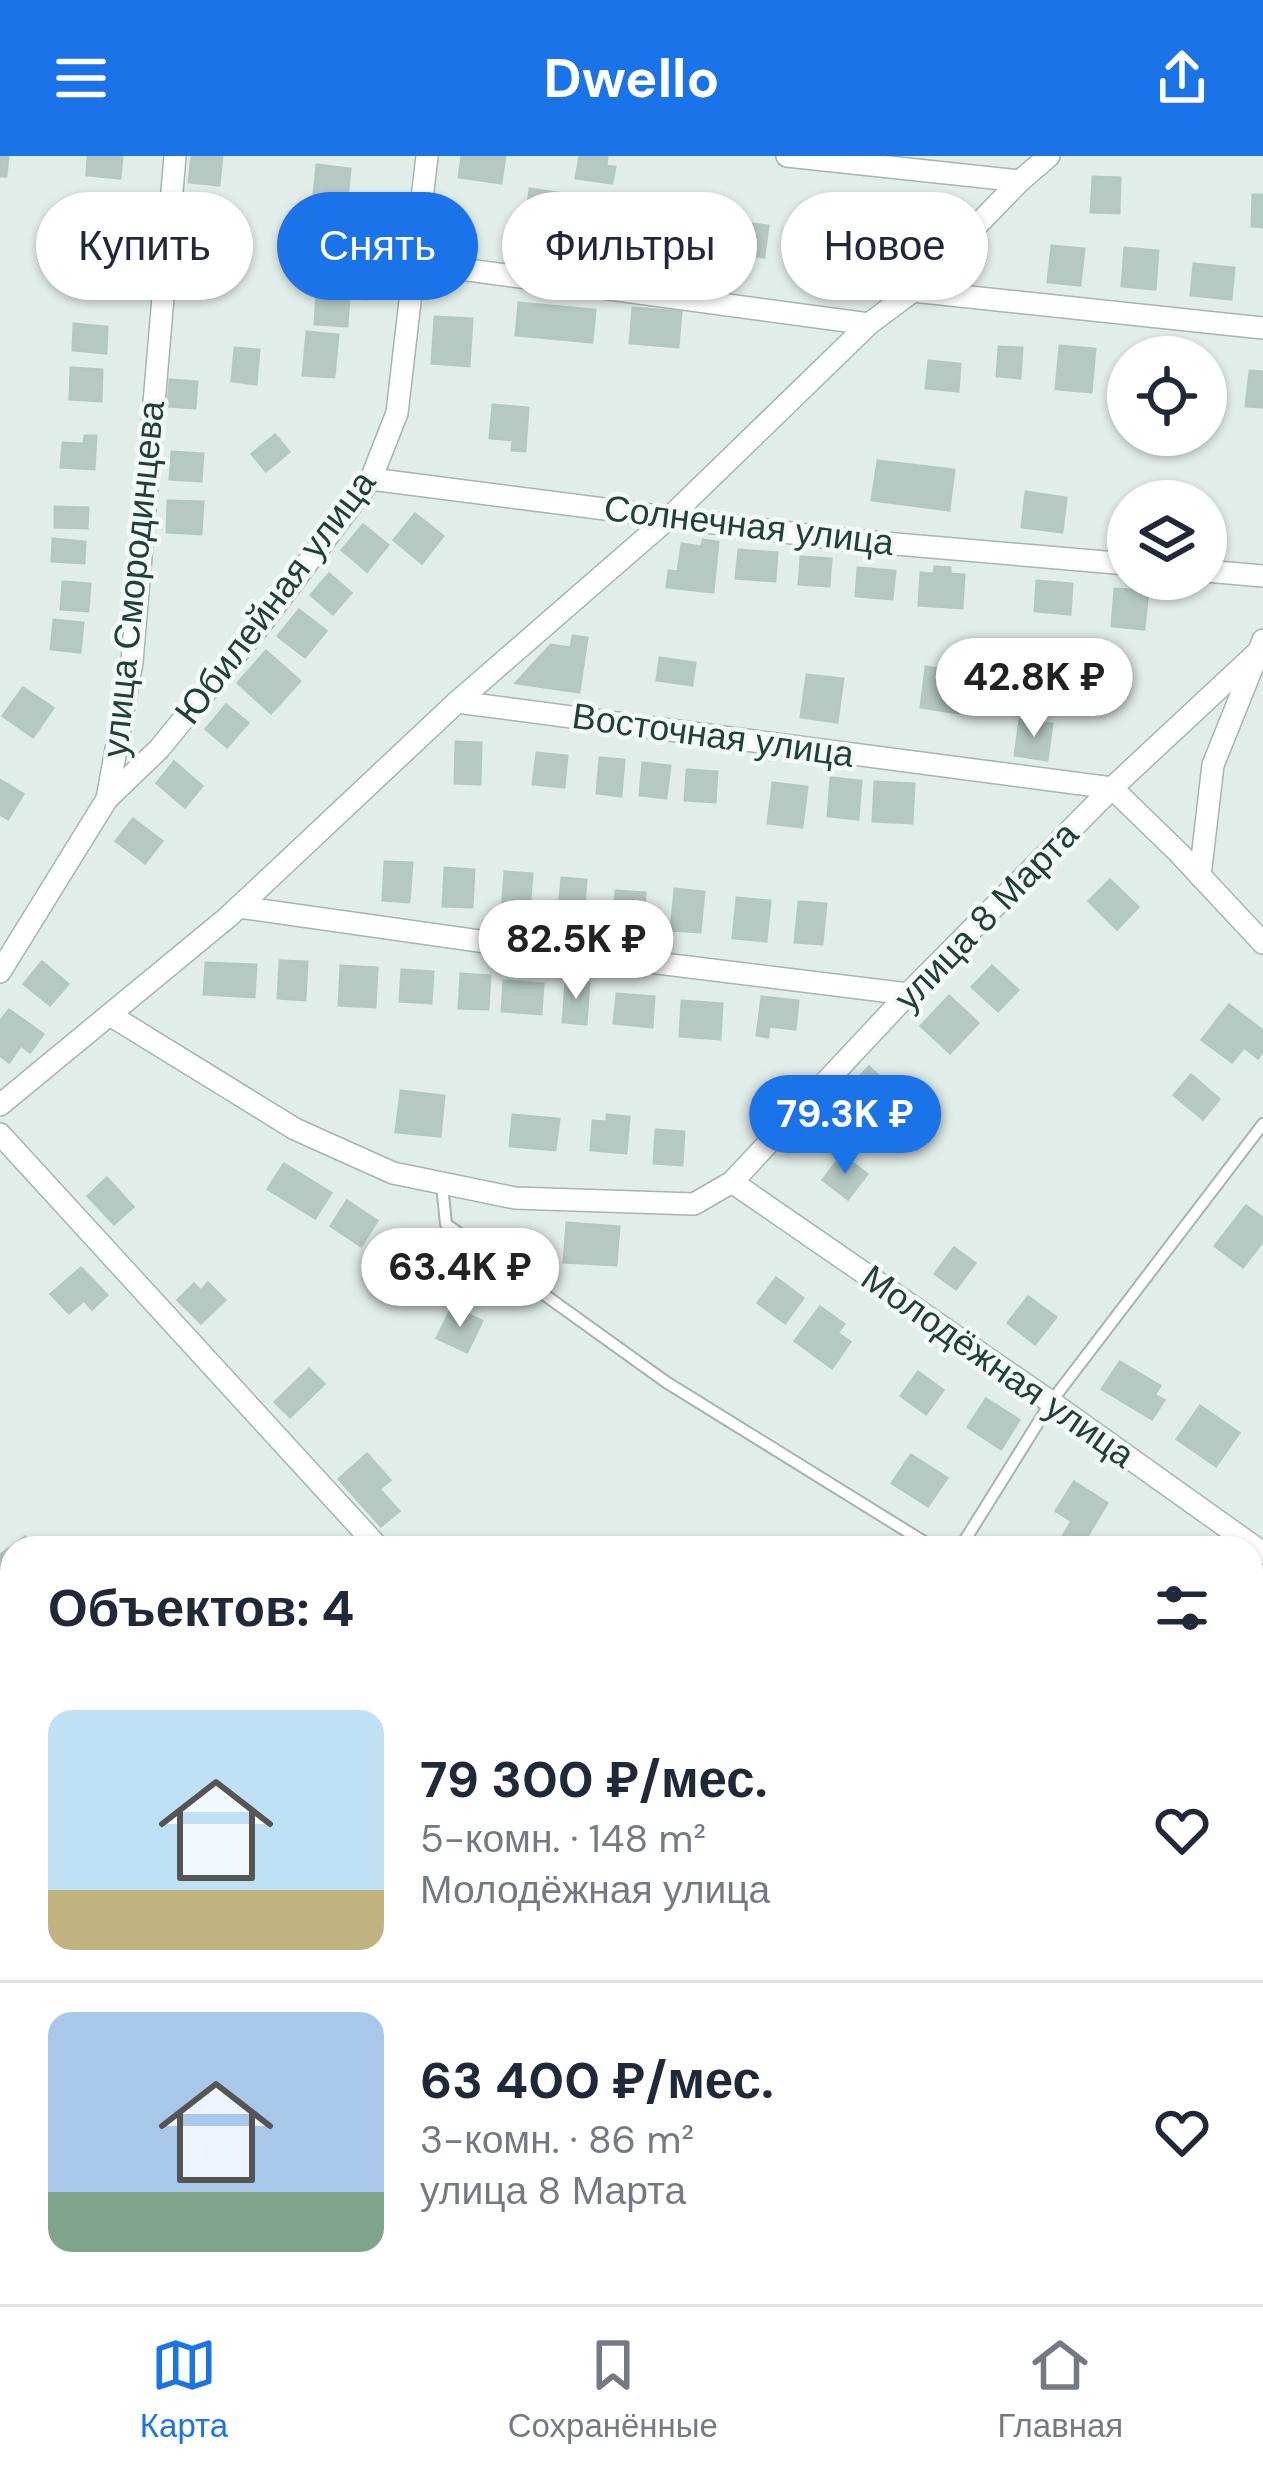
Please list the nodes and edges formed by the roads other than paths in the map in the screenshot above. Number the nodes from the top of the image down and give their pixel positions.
1 (175, 156) edge
2 (427, 156) edge
3 (787, 156) edge
4 (1048, 156) edge
5 (1020, 182) junction
6 (423, 192) edge
7 (988, 215) edge
8 (478, 271) edge
9 (988, 299) edge
10 (411, 300) edge
11 (901, 300) edge
12 (869, 324) junction
13 (1263, 328) edge
14 (371, 478) junction
15 (671, 516) junction
16 (1107, 562) edge
17 (1227, 573) edge
18 (1263, 576) edge
19 (1262, 648) edge
20 (458, 702) junction
21 (1112, 788) junction
22 (107, 800) junction
23 (1201, 877) junction
24 (239, 908) junction
25 (1263, 943) edge
26 (0, 972) edge
27 (908, 994) junction
28 (110, 1015) junction
29 (0, 1105) edge
30 (1263, 1124) edge
31 (0, 1135) edge
32 (732, 1182) junction
33 (442, 1185) junction
34 (1051, 1402) junction
35 (368, 1536) edge
36 (915, 1536) edge
37 (967, 1536) edge
38 (1239, 1536) edge

1 - 22 street, улица Смородинцева
2 - 6 street, Юбилейная улица
3 - 5 street
4 - 5 street
5 - 7 street
8 - 12 street
9 - 13 street
10 - 14 street, Юбилейная улица
11 - 12 street
12 - 15 street
14 - 15 street, Солнечная улица
14 - 22 street, Юбилейная улица
15 - 16 street, Солнечная улица
15 - 20 street
17 - 18 street
19 - 21 street, улица 8 Марта
19 - 23 street
20 - 21 street, Восточная улица
20 - 24 street
21 - 23 street
21 - 27 street, улица 8 Марта
22 - 26 street, улица Смородинцева
23 - 25 street
24 - 27 street
24 - 28 street
27 - 32 street, улица 8 Марта
28 - 29 street
28 - 33 street, улица 8 Марта
30 - 34 lane
31 - 35 street
32 - 33 street, улица 8 Марта
32 - 34 street, Молодёжная улица
33 - 36 lane
34 - 37 lane
34 - 38 street, Молодёжная улица

